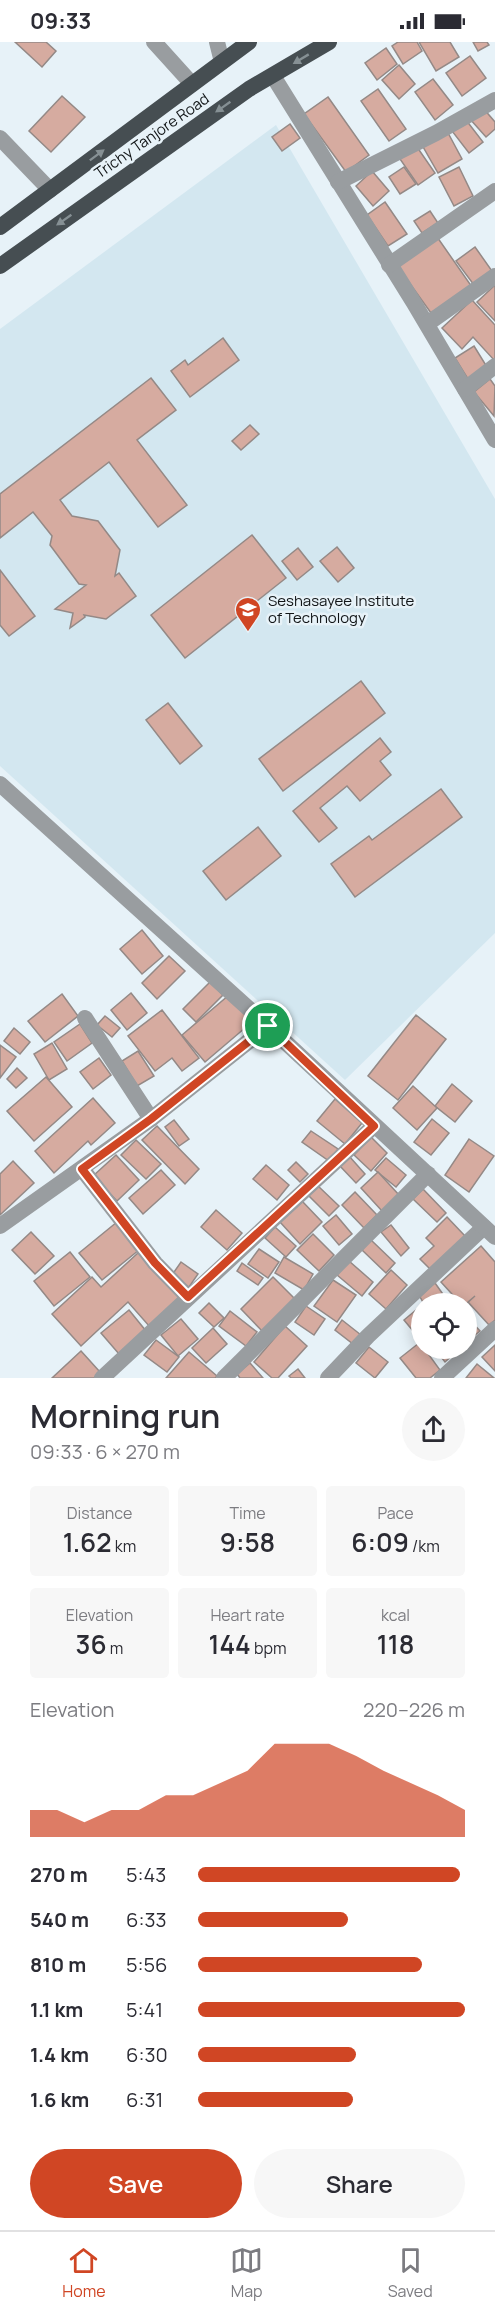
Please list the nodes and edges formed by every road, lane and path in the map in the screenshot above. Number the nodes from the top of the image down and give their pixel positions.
1 (154, 42) edge
2 (218, 42) edge
3 (249, 42) edge
4 (329, 42) edge
5 (222, 62) junction
6 (273, 76) junction
7 (192, 84) junction
8 (495, 100) edge
9 (0, 138) edge
10 (338, 182) junction
11 (50, 190) junction
12 (495, 191) edge
13 (0, 227) edge
14 (389, 265) junction
15 (0, 266) edge
16 (495, 276) edge
17 (427, 324) junction
18 (495, 366) edge
19 (465, 389) junction
20 (493, 433) edge
21 (0, 784) edge
22 (85, 1018) dead end
23 (268, 1026) junction
24 (151, 1119) junction
25 (374, 1126) junction
26 (82, 1169) junction
27 (428, 1174) junction
28 (0, 1226) edge
29 (489, 1232) edge
30 (188, 1297) junction
31 (495, 1329) edge
32 (102, 1378) edge
33 (224, 1378) edge
34 (328, 1378) edge
35 (442, 1378) edge

1 - 7 street
2 - 5 street
3 - 5 highway, Trichy Tanjore Road
4 -> 6 highway, Trichy Tanjore Road
5 - 7 highway, Trichy Tanjore Road
6 - 10 street
6 -> 15 highway, Trichy Tanjore Road
11 -> 7 highway, Trichy Tanjore Road
8 - 10 street
9 - 11 street
10 - 14 street
11 - 13 highway, Trichy Tanjore Road
12 - 14 street
14 - 17 street
16 - 17 street
17 - 19 street
18 - 19 street
19 - 20 street
21 - 23 street
22 - 24 street
23 - 24 street
23 - 25 street
24 - 26 street
25 - 27 street
25 - 30 street
26 - 28 street
26 - 30 street
27 - 29 street
27 - 33 street
29 - 34 street
30 - 32 street
31 - 35 street

